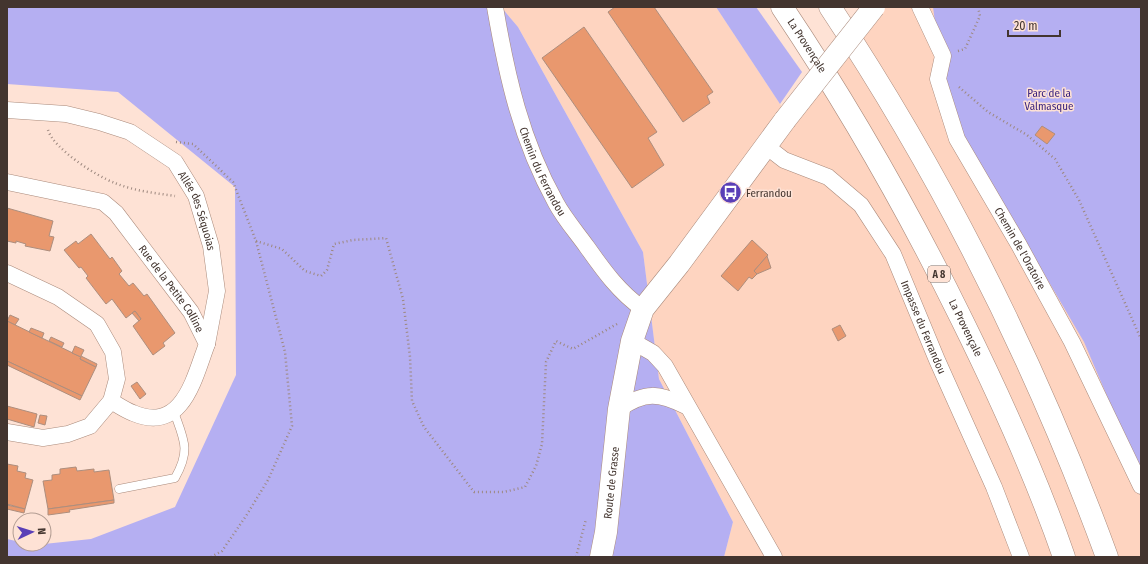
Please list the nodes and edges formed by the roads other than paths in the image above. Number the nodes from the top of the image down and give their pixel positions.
1 (495, 7) edge
2 (782, 7) edge
3 (830, 7) edge
4 (874, 7) edge
5 (920, 7) edge
6 (7, 110) edge
7 (766, 146) junction
8 (7, 182) edge
9 (7, 273) edge
10 (644, 309) junction
11 (632, 341) junction
12 (207, 344) junction
13 (111, 401) junction
14 (686, 406) junction
15 (619, 409) junction
16 (174, 412) junction
17 (7, 432) edge
18 (1141, 486) edge
19 (118, 489) dead end
20 (602, 557) edge
21 (774, 557) edge
22 (1021, 557) edge
23 (1064, 557) edge
24 (1107, 557) edge

1 - 10 street, Chemin du Ferrandou
2 - 23 main road, La Provençale / A 8
3 - 24 main road
4 - 7 main road, Route de Grasse, bridge
5 - 18 street, Chemin de l'Oratoire
6 - 12 street, Allée des Séquoias
7 - 10 main road, Route de Grasse
7 - 22 street, Impasse du Ferrandou
8 - 12 street, Rue de la Petite Colline
9 - 13 street
10 - 11 main road, Route de Grasse
11 - 14 street
11 - 15 main road, Route de Grasse
12 - 16 street, Rue de la Petite Colline
13 - 16 street
13 - 17 street
14 - 15 street
14 - 21 street
15 - 20 main road, Route de Grasse
16 - 19 lane

